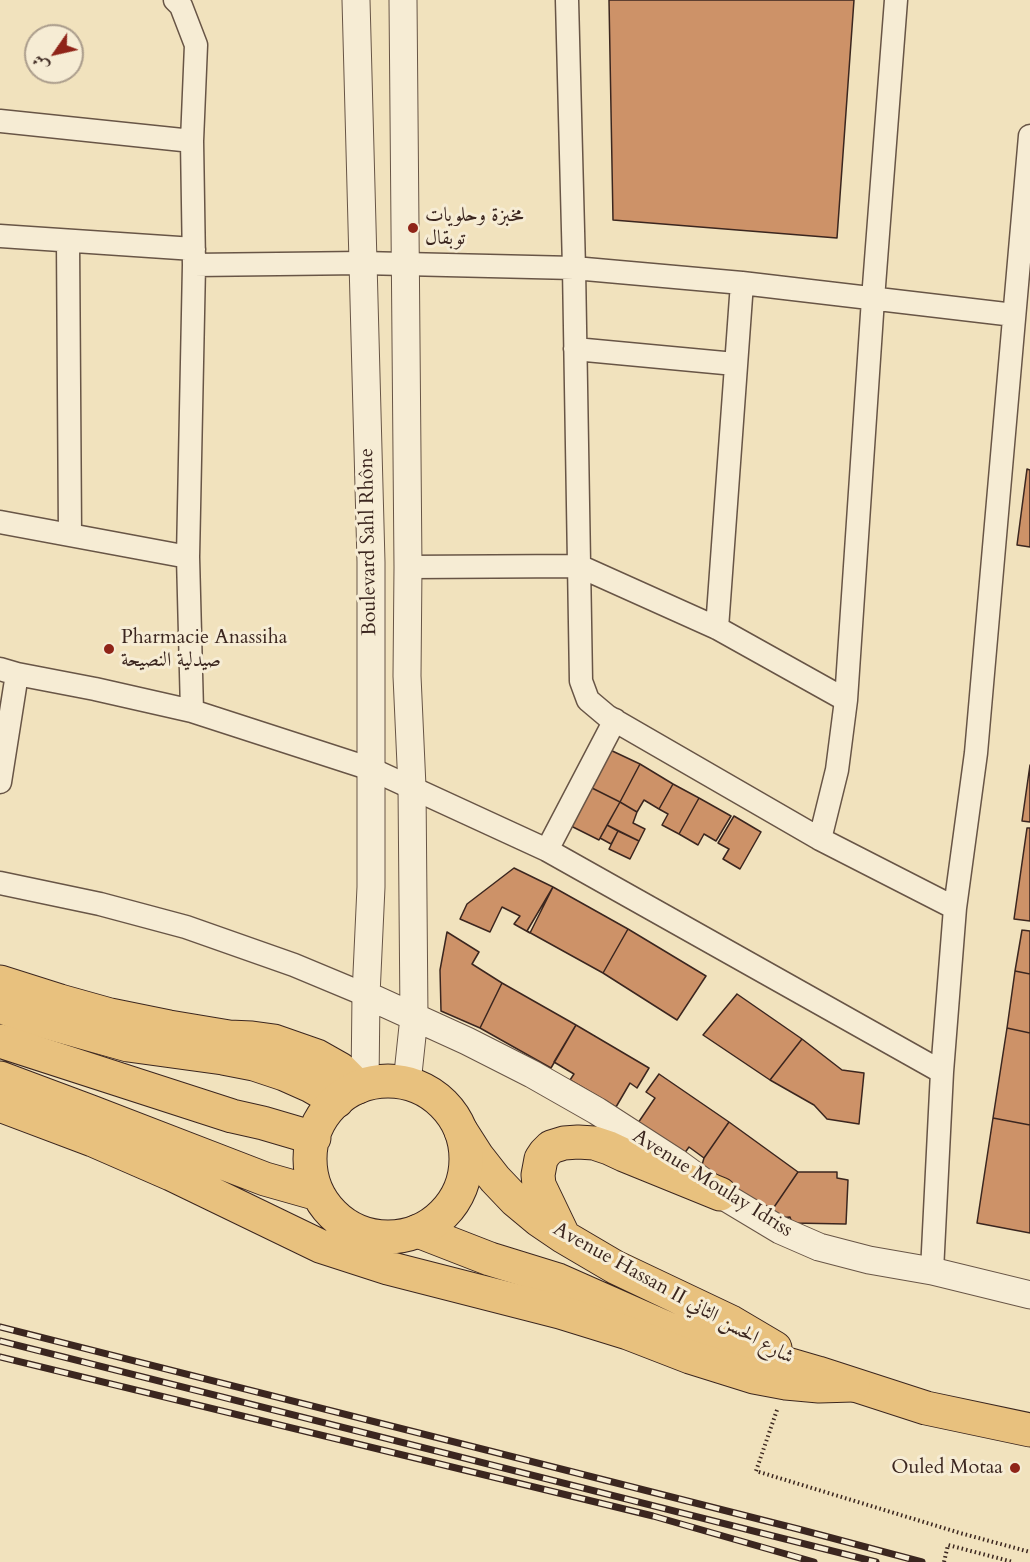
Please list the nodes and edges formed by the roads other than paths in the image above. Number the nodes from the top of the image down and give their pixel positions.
1 (175, 0) edge
2 (356, 0) edge
3 (403, 0) edge
4 (567, 0) edge
5 (896, 0) edge
6 (0, 121) edge
7 (1030, 136) edge
8 (192, 141) junction
9 (0, 236) edge
10 (68, 241) junction
11 (194, 257) junction
12 (362, 262) junction
13 (406, 264) junction
14 (574, 268) junction
15 (742, 283) junction
16 (873, 299) junction
17 (1014, 315) junction
18 (574, 349) junction
19 (735, 364) junction
20 (0, 522) edge
21 (70, 534) junction
22 (188, 556) junction
23 (579, 566) junction
24 (408, 567) junction
25 (717, 628) junction
26 (8, 672) edge
27 (846, 700) junction
28 (192, 711) junction
29 (615, 720) junction
30 (371, 769) junction
31 (0, 782) edge
32 (412, 787) junction
33 (819, 838) junction
34 (548, 850) junction
35 (0, 883) edge
36 (955, 908) junction
37 (0, 982) edge
38 (366, 995) junction
39 (0, 1006) edge
40 (414, 1017) junction
41 (0, 1041) edge
42 (942, 1072) junction
43 (0, 1078) edge
44 (407, 1083) junction
45 (353, 1090) junction
46 (0, 1105) edge
47 (461, 1131) junction
48 (314, 1138) junction
49 (318, 1194) junction
50 (720, 1194) junction
51 (418, 1232) junction
52 (564, 1238) junction
53 (932, 1271) junction
54 (1030, 1295) edge
55 (818, 1373) junction
56 (853, 1385) junction
57 (1030, 1430) edge

1 - 8 street
2 - 12 street, Boulevard Sahl Rhône
3 - 13 street, Boulevard Sahl Rhône
4 - 14 street
5 - 16 street
6 - 8 street
7 - 17 street
8 - 11 street
9 - 10 street
10 - 11 street
10 - 21 street
11 - 12 street
11 - 22 street
12 - 13 street
12 - 30 street, Boulevard Sahl Rhône
13 - 14 street
13 - 24 street, Boulevard Sahl Rhône
14 - 15 street
14 - 18 street
15 - 16 street
15 - 19 street
16 - 17 street
16 - 27 street
17 - 36 street
18 - 19 street
18 - 23 street
19 - 25 street
20 - 21 street
21 - 22 street
22 - 28 street
23 - 24 street
23 - 25 street
23 - 29 street
24 - 32 street, Boulevard Sahl Rhône
25 - 27 street
26 - 28 street
26 - 31 street
27 - 33 street
28 - 30 street
29 - 33 street
29 - 34 street
30 - 32 street
30 - 38 street, Boulevard Sahl Rhône
32 - 34 street
32 - 40 street, Boulevard Sahl Rhône
33 - 36 street
34 - 42 street
35 - 38 street
36 - 42 street
37 - 45 main road
38 - 40 street, Avenue Moulay Idriss
38 - 45 street, Boulevard Sahl Rhône
39 - 45 main road
40 - 44 street, Boulevard Sahl Rhône
40 - 50 street, Avenue Moulay Idriss
41 - 48 main road
42 - 53 street
43 - 49 main road
44 - 45 main road
44 - 47 main road
45 - 48 main road
46 - 56 main road
47 - 51 main road
47 - 52 main road, Avenue Hassan II شارع الحسن الثاني
48 - 49 main road
49 - 51 main road
50 - 52 main road
50 - 53 street, Avenue Moulay Idriss
51 - 55 main road, Avenue Hassan II شارع الحسن الثاني
52 - 55 main road, Avenue Hassan II شارع الحسن الثاني
53 - 54 street, Avenue Moulay Idriss
55 - 56 main road, Avenue Hassan II شارع الحسن الثاني
56 - 57 main road, Avenue Hassan II شارع الحسن الثاني

